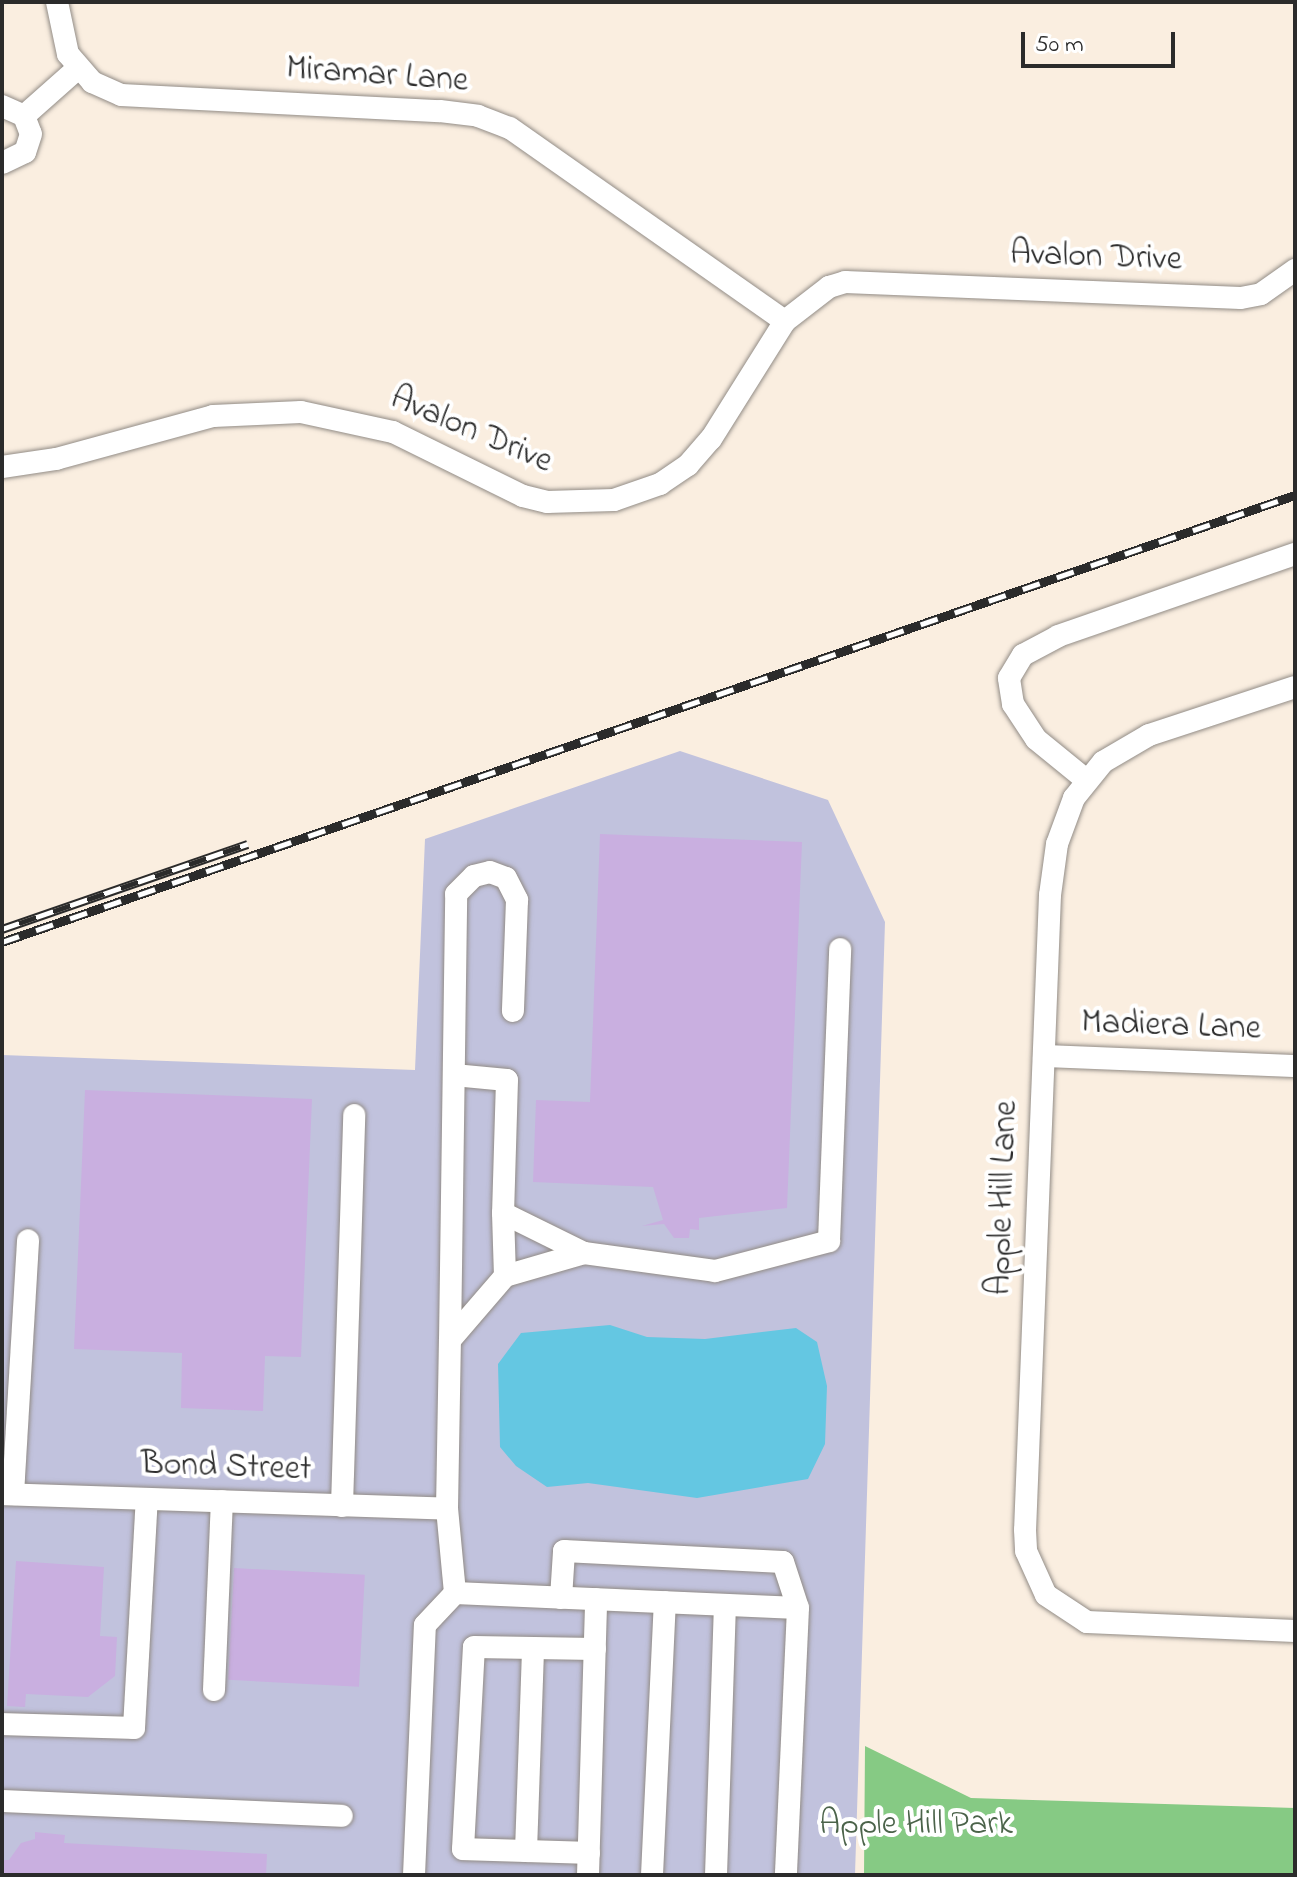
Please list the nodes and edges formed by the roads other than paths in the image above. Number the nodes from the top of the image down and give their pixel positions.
1 (57, 2) edge
2 (78, 68) junction
3 (2, 106) edge
4 (24, 116) junction
5 (2, 163) edge
6 (1295, 270) edge
7 (785, 321) junction
8 (2, 467) edge
9 (1295, 554) edge
10 (1295, 687) edge
11 (1085, 779) junction
12 (840, 949) dead end
13 (513, 1011) dead end
14 (1044, 1056) junction
15 (1295, 1066) edge
16 (454, 1075) junction
17 (354, 1115) dead end
18 (503, 1213) junction
19 (28, 1240) dead end
20 (584, 1253) junction
21 (505, 1276) junction
22 (450, 1340) junction
23 (7, 1494) edge
24 (147, 1499) junction
25 (222, 1501) junction
26 (342, 1506) junction
27 (447, 1509) junction
28 (455, 1593) junction
29 (561, 1598) junction
30 (596, 1599) junction
31 (665, 1602) junction
32 (725, 1605) junction
33 (798, 1608) junction
34 (1295, 1631) edge
35 (533, 1648) junction
36 (595, 1649) junction
37 (214, 1690) dead end
38 (2, 1724) edge
39 (2, 1801) edge
40 (342, 1816) dead end
41 (526, 1851) junction
42 (588, 1864) edge
43 (414, 1875) edge
44 (652, 1875) edge
45 (716, 1875) edge
46 (786, 1875) edge

1 - 2 street
2 - 4 street
2 - 7 street, Miramar Lane
3 - 4 street
4 - 5 street
6 - 7 street, Avalon Drive
7 - 8 street, Avalon Drive
9 - 11 street
10 - 11 street
11 - 14 street, Apple Hill Lane
12 - 20 street
13 - 16 street
14 - 15 street, Madiera Lane
14 - 34 street, Apple Hill Lane
16 - 18 street
16 - 22 street
17 - 26 street
18 - 20 street
18 - 21 street
19 - 23 street
20 - 21 street
21 - 22 street
22 - 27 street
23 - 24 street, Bond Street
24 - 25 street, Bond Street
24 - 38 street
25 - 26 street, Bond Street
25 - 37 street
26 - 27 street, Bond Street
27 - 28 street
28 - 29 street
28 - 43 street
29 - 30 street
29 - 33 street
30 - 31 street
30 - 36 street
31 - 32 street
31 - 44 street
32 - 33 street
32 - 45 street
33 - 46 street
35 - 36 street
35 - 41 street
35 - 41 street
36 - 42 street
39 - 40 street
41 - 42 street

